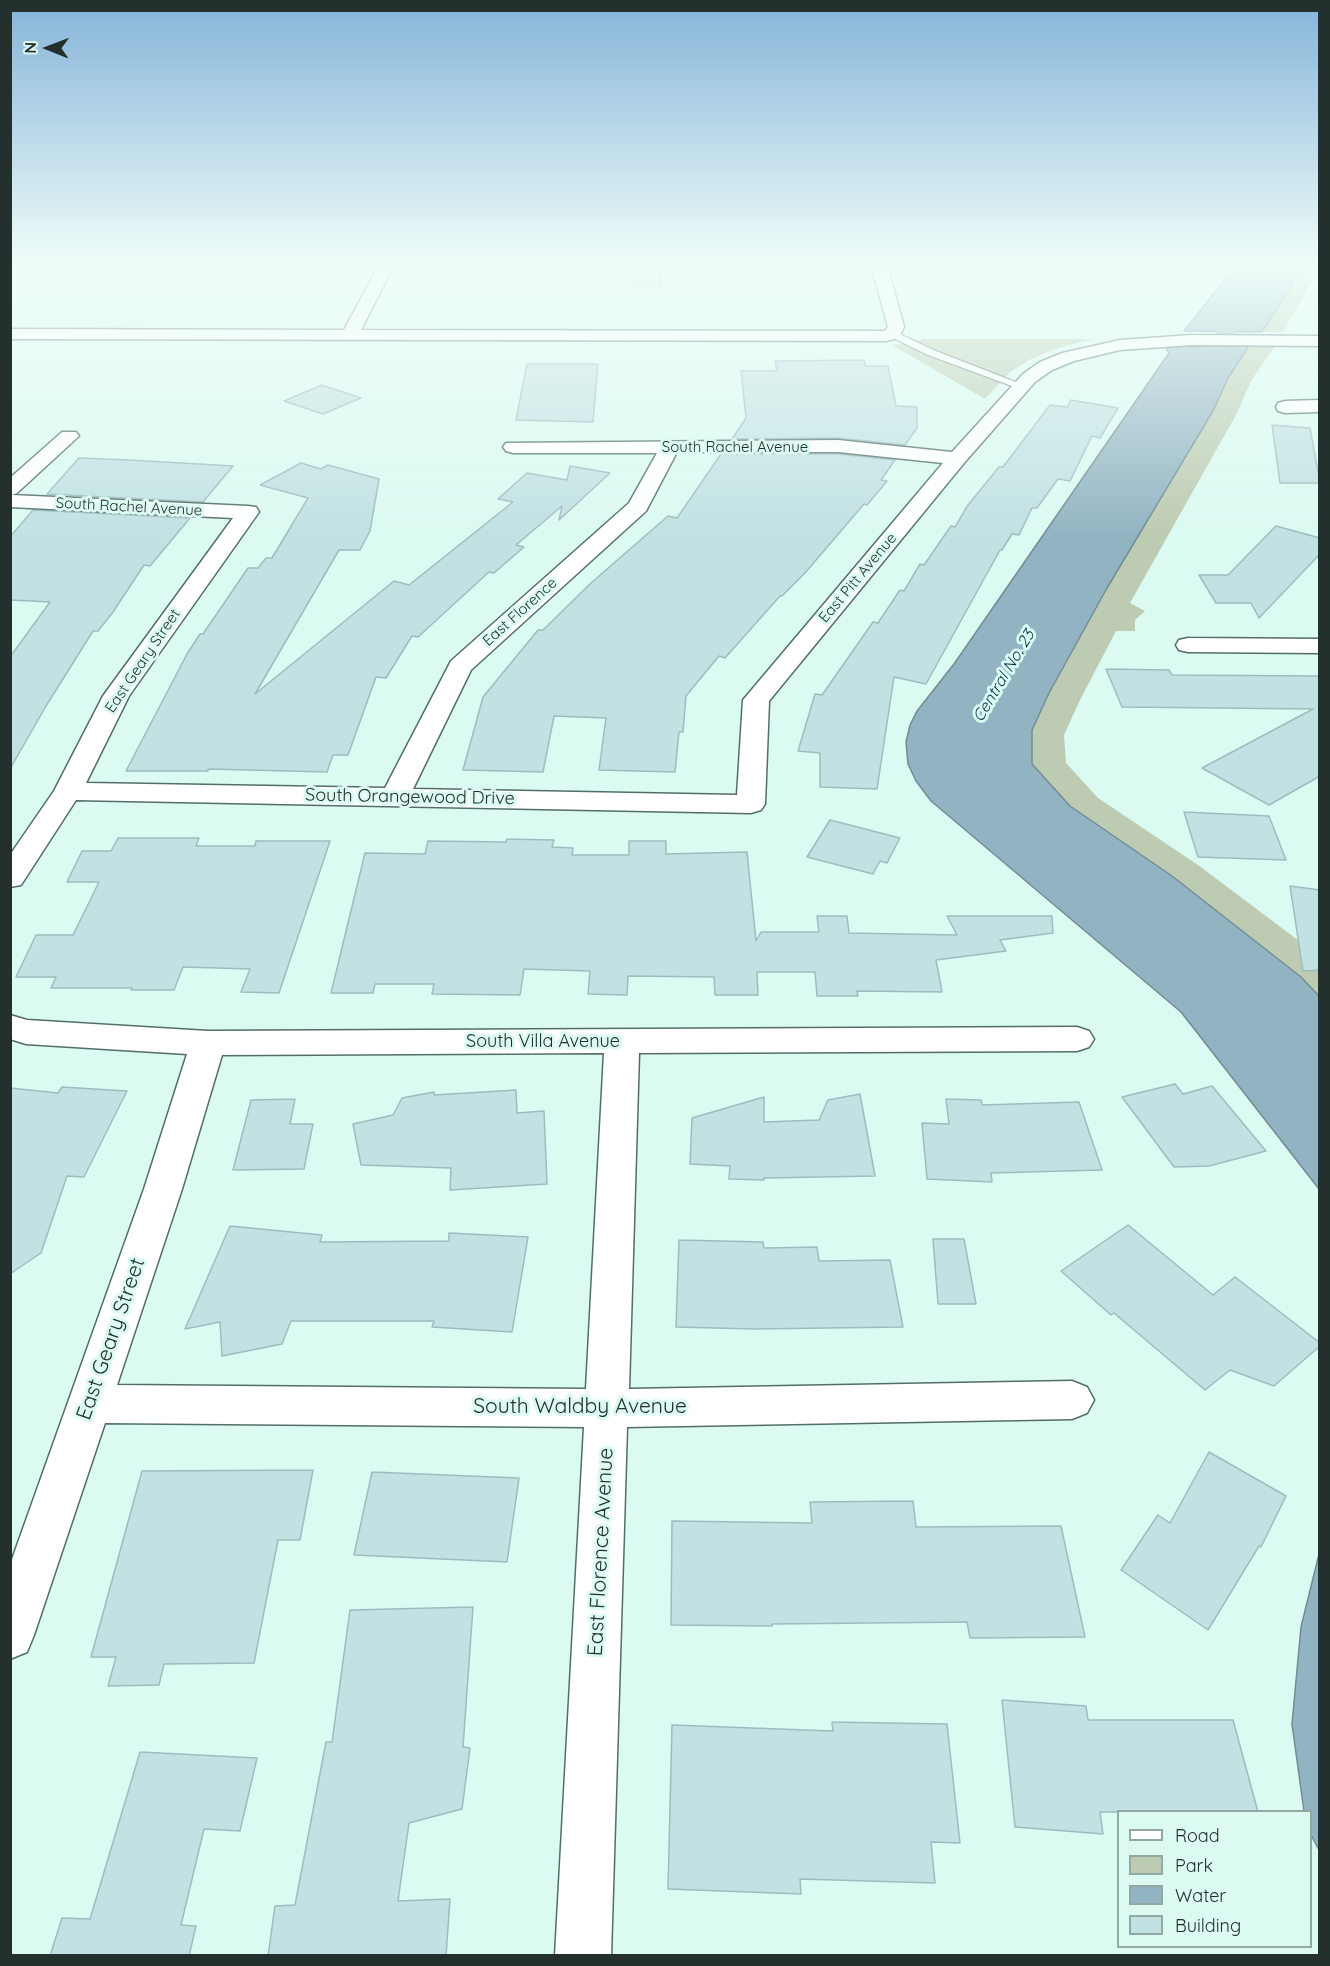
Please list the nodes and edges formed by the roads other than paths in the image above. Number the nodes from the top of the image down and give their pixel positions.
1 (931, 353) edge
2 (1083, 353) edge
3 (1025, 382) junction
4 (1320, 406) edge
5 (1285, 407) dead end
6 (69, 436) dead end
7 (513, 447) dead end
8 (670, 447) junction
9 (957, 459) junction
10 (10, 489) edge
11 (10, 501) edge
12 (248, 512) joint
13 (1188, 645) dead end
14 (1320, 646) edge
15 (68, 791) junction
16 (395, 797) junction
17 (751, 804) joint
18 (10, 878) edge
19 (10, 1027) edge
20 (1077, 1039) dead end
21 (622, 1041) junction
22 (208, 1043) junction
23 (1072, 1400) dead end
24 (88, 1404) junction
25 (608, 1408) junction
26 (10, 1635) edge
27 (583, 1956) edge

1 - 3 lane
2 - 3 street, East Pitt Avenue
3 - 9 street, East Pitt Avenue
4 - 5 street
6 - 10 street
7 - 8 street, South Rachel Avenue
8 - 9 street, South Rachel Avenue
8 - 16 street, East Florence
9 - 17 street, East Pitt Avenue
11 - 12 street, South Rachel Avenue
12 - 15 street, East Geary Street
13 - 14 street
15 - 16 street, South Orangewood Drive
15 - 18 street, East Geary Street
16 - 17 street, South Orangewood Drive
19 - 22 street, South Villa Avenue
20 - 21 street, South Villa Avenue
21 - 22 street, South Villa Avenue
21 - 25 street, East Florence Avenue
22 - 24 street, East Geary Street
23 - 25 street, South Waldby Avenue
24 - 25 street, South Waldby Avenue
24 - 26 street, East Geary Street
25 - 27 street, East Florence Avenue

